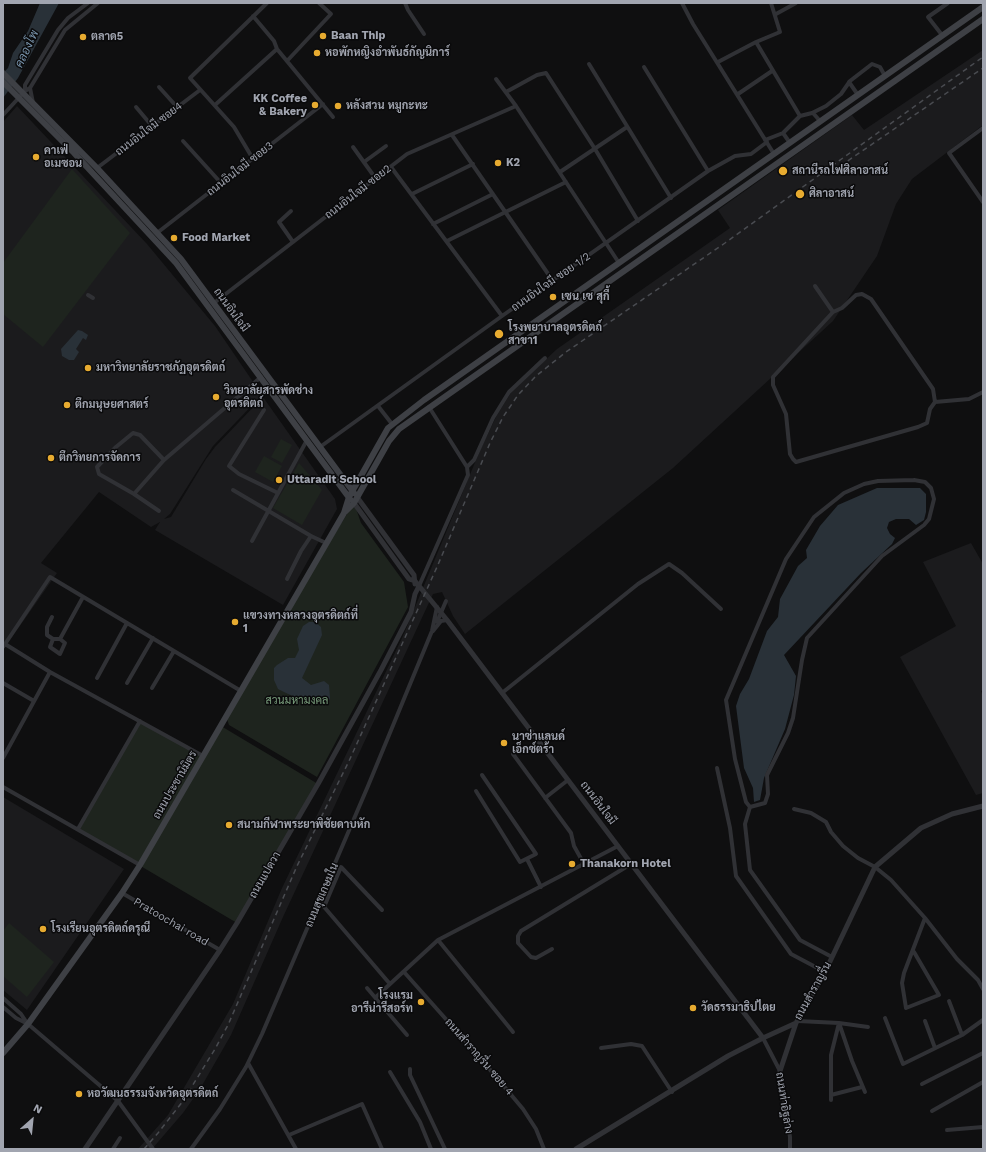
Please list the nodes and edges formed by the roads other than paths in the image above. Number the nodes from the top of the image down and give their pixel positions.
1 (88, 3) edge
2 (98, 3) edge
3 (267, 3) edge
4 (319, 3) edge
5 (405, 3) edge
6 (682, 3) edge
7 (771, 3) edge
8 (796, 3) edge
9 (948, 3) edge
10 (983, 7) edge
11 (776, 14) junction
12 (253, 16) junction
13 (983, 19) edge
14 (424, 34) dead end
15 (942, 35) junction
16 (756, 42) junction
17 (277, 49) junction
18 (287, 61) junction
19 (718, 62) junction
20 (589, 64) dead end
21 (644, 67) dead end
22 (772, 72) junction
23 (3, 73) edge
24 (885, 76) junction
25 (496, 79) dead end
26 (3, 82) edge
27 (849, 82) junction
28 (159, 87) dead end
29 (30, 88) junction
30 (200, 90) junction
31 (506, 92) junction
32 (21, 94) junction
33 (738, 94) junction
34 (858, 95) junction
35 (33, 103) junction
36 (323, 104) junction
37 (215, 105) junction
38 (136, 106) dead end
39 (516, 106) junction
40 (177, 107) junction
41 (813, 113) junction
42 (3, 114) edge
43 (800, 116) junction
44 (333, 117) dead end
45 (820, 122) junction
46 (152, 126) junction
47 (627, 127) junction
48 (983, 128) edge
49 (783, 132) junction
50 (452, 135) junction
51 (183, 141) dead end
52 (766, 141) junction
53 (790, 143) junction
54 (386, 146) dead end
55 (353, 147) dead end
56 (595, 149) junction
57 (774, 154) junction
58 (253, 159) junction
59 (364, 162) junction
60 (473, 164) junction
61 (391, 167) junction
62 (97, 168) junction
63 (560, 172) junction
64 (708, 172) junction
65 (376, 179) junction
66 (566, 182) junction
67 (221, 183) junction
68 (724, 189) junction
69 (412, 194) junction
70 (493, 194) junction
71 (729, 197) junction
72 (671, 198) junction
73 (983, 202) edge
74 (291, 211) dead end
75 (506, 212) junction
76 (638, 221) junction
77 (433, 224) junction
78 (157, 233) junction
79 (447, 241) junction
80 (293, 242) junction
81 (607, 244) junction
82 (619, 263) junction
83 (553, 281) junction
84 (815, 286) dead end
85 (88, 295) dead end
86 (93, 298) dead end
87 (212, 305) junction
88 (833, 312) junction
89 (502, 316) junction
90 (545, 358) dead end
91 (264, 376) junction
92 (983, 392) edge
93 (935, 402) junction
94 (378, 406) junction
95 (429, 407) junction
96 (264, 410) dead end
97 (392, 424) junction
98 (310, 438) junction
99 (320, 447) junction
100 (164, 460) junction
101 (467, 467) junction
102 (233, 490) dead end
103 (353, 491) junction
104 (278, 493) junction
105 (134, 494) junction
106 (349, 497) junction
107 (357, 497) junction
108 (354, 504) junction
109 (269, 510) junction
110 (159, 511) dead end
111 (344, 513) junction
112 (311, 536) junction
113 (252, 541) dead end
114 (326, 543) junction
115 (286, 579) dead end
116 (415, 581) junction
117 (419, 586) junction
118 (425, 593) junction
119 (415, 596) junction
120 (83, 597) junction
121 (446, 601) dead end
122 (437, 608) junction
123 (721, 609) dead end
124 (442, 613) junction
125 (52, 617) dead end
126 (447, 620) junction
127 (127, 623) junction
128 (432, 631) junction
129 (153, 638) junction
130 (53, 639) junction
131 (60, 639) junction
132 (4, 645) edge
133 (174, 651) junction
134 (50, 672) junction
135 (97, 678) dead end
136 (127, 683) dead end
137 (3, 684) edge
138 (152, 688) dead end
139 (241, 691) junction
140 (502, 693) junction
141 (34, 701) junction
142 (140, 721) junction
143 (514, 754) dead end
144 (203, 756) junction
145 (3, 758) edge
146 (717, 768) dead end
147 (482, 775) dead end
148 (568, 780) junction
149 (3, 787) edge
150 (476, 791) dead end
151 (546, 798) junction
152 (983, 806) edge
153 (750, 807) junction
154 (794, 809) dead end
155 (78, 829) junction
156 (618, 846) junction
157 (527, 859) junction
158 (584, 864) junction
159 (631, 864) junction
160 (140, 865) junction
161 (876, 867) junction
162 (542, 887) junction
163 (122, 893) junction
164 (319, 901) junction
165 (324, 907) junction
166 (382, 910) dead end
167 (926, 918) junction
168 (438, 940) junction
169 (552, 949) dead end
170 (220, 950) junction
171 (914, 952) junction
172 (832, 957) junction
173 (404, 972) junction
174 (825, 972) junction
175 (981, 980) edge
176 (390, 984) junction
177 (367, 988) dead end
178 (983, 989) edge
179 (376, 997) junction
180 (3, 998) edge
181 (949, 1000) dead end
182 (3, 1007) edge
183 (885, 1018) dead end
184 (983, 1020) edge
185 (925, 1021) dead end
186 (797, 1022) junction
187 (839, 1023) junction
188 (28, 1024) junction
189 (868, 1027) dead end
190 (513, 1032) dead end
191 (408, 1034) dead end
192 (962, 1035) junction
193 (763, 1038) junction
194 (600, 1048) dead end
195 (935, 1048) junction
196 (3, 1053) edge
197 (983, 1053) edge
198 (248, 1063) junction
199 (410, 1069) dead end
200 (780, 1071) junction
201 (390, 1072) dead end
202 (983, 1082) edge
203 (922, 1084) dead end
204 (862, 1086) junction
205 (672, 1092) junction
206 (865, 1092) dead end
207 (118, 1101) junction
208 (932, 1111) dead end
209 (983, 1127) edge
210 (948, 1130) dead end
211 (289, 1135) junction
212 (120, 1138) dead end
213 (85, 1149) edge
214 (113, 1149) edge
215 (153, 1149) edge
216 (191, 1149) edge
217 (296, 1149) edge
218 (382, 1149) edge
219 (431, 1149) edge
220 (445, 1149) edge
221 (544, 1149) edge
222 (576, 1149) edge
223 (790, 1149) edge

1 - 32 street
2 - 29 street
3 - 12 street
4 - 18 street
5 - 14 street
6 - 19 street
7 - 11 street
8 - 11 street
9 - 15 street
10 - 15 main road, ถนนประชานิมิตร
11 - 16 street
12 - 17 street
12 - 30 street
13 - 71 main road
15 - 24 main road, ถนนประชานิมิตร
16 - 19 street
16 - 22 street
17 - 18 street
17 - 37 street
18 - 36 street
19 - 33 street
20 - 47 street
21 - 64 street
22 - 33 street
22 - 43 street
23 - 32 main road, ถนนอินใจมี
24 - 27 street
24 - 34 main road, ถนนประชานิมิตร
25 - 31 street
26 - 32 main road, ถนนอินใจมี
27 - 34 street
27 - 41 street
28 - 40 street
29 - 32 street
29 - 35 street
30 - 37 street
30 - 40 street, ถนนอินใจมี ซอย4
31 - 39 street
31 - 56 street
32 - 35 main road, ถนนอินใจมี
32 - 42 street
32 - 87 main road, ถนนอินใจมี
33 - 52 street
34 - 45 main road, ถนนประชานิมิตร
35 - 62 main road, ถนนอินใจมี
36 - 44 street
36 - 58 street, ถนนอินใจมี ซอย3
37 - 58 street
38 - 46 street
39 - 50 street, ถนนอินใจมี ซอย2
39 - 63 street
40 - 46 street, ถนนอินใจมี ซอย4
41 - 43 street
41 - 45 street
43 - 49 street, ถนนอินใจมี ซอย 1/2
45 - 53 main road, ถนนประชานิมิตร
46 - 62 street, ถนนอินใจมี ซอย4
47 - 56 street
47 - 72 street
48 - 73 street
49 - 52 street, ถนนอินใจมี ซอย 1/2
49 - 53 street
50 - 60 street
50 - 61 street, ถนนอินใจมี ซอย2
51 - 67 street
52 - 57 street
52 - 64 street, ถนนอินใจมี ซอย 1/2
53 - 57 main road, ถนนประชานิมิตร
54 - 59 street
55 - 59 street
56 - 63 street
56 - 76 street
57 - 68 main road, ถนนประชานิมิตร
58 - 67 street, ถนนอินใจมี ซอย3
59 - 65 street
60 - 69 street
60 - 70 street
61 - 65 street, ถนนอินใจมี ซอย2
61 - 69 street
62 - 78 main road, ถนนอินใจมี
63 - 66 street
64 - 72 street, ถนนอินใจมี ซอย 1/2
65 - 80 street, ถนนอินใจมี ซอย2
66 - 75 street
66 - 81 street
67 - 78 street, ถนนอินใจมี ซอย3
68 - 71 main road
68 - 82 main road, ถนนประชานิมิตร
69 - 77 street
70 - 75 street
70 - 77 street
71 - 95 main road
72 - 76 street, ถนนอินใจมี ซอย 1/2
74 - 80 street
75 - 79 street
75 - 83 street
76 - 81 street, ถนนอินใจมี ซอย 1/2
77 - 79 street
78 - 87 main road, ถนนอินใจมี
79 - 89 street
80 - 87 street, ถนนอินใจมี ซอย2
81 - 82 street
81 - 83 street, ถนนอินใจมี ซอย 1/2
82 - 97 main road, ถนนประชานิมิตร
83 - 89 street, ถนนอินใจมี ซอย 1/2
84 - 88 street
85 - 86 street
87 - 91 main road, ถนนอินใจมี
88 - 93 street
88 - 93 street
89 - 94 street, ถนนอินใจมี ซอย 1/2
90 - 101 street
91 - 98 main road, ถนนอินใจมี
91 - 100 street
92 - 93 street
94 - 97 street
94 - 99 street, ถนนอินใจมี ซอย 1/2
95 - 101 street
95 - 107 main road
96 - 104 street
97 - 103 main road, ถนนประชานิมิตร
98 - 99 main road, ถนนอินใจมี
98 - 104 street
98 - 106 main road, ถนนอินใจมี
99 - 103 main road, ถนนอินใจมี
100 - 105 street
100 - 105 street
101 - 117 street
102 - 109 street
103 - 106 main road, ถนนประชานิมิตร
103 - 107 main road, ถนนอินใจมี
104 - 109 street
105 - 110 street
106 - 108 main road, ถนนอินใจมี
106 - 111 main road, ถนนประชานิมิตร
107 - 108 main road
107 - 116 street, ถนนอินใจมี
108 - 111 main road, ถนนประชานิมิตร
108 - 116 street, ถนนอินใจมี
109 - 112 street
109 - 113 street
111 - 114 main road, ถนนประชานิมิตร
112 - 114 street
112 - 115 street
114 - 139 main road, ถนนประชานิมิตร
116 - 117 street, ถนนอินใจมี
116 - 119 street
117 - 118 street, ถนนอินใจมี
117 - 119 street, ถนนแปดวา
118 - 119 street
118 - 122 street, ถนนอินใจมี
119 - 170 street, ถนนแปดวา
120 - 127 street
120 - 131 street
120 - 132 street
121 - 124 street, ถนนสุขเกษมใน
122 - 124 street, ถนนอินใจมี
122 - 128 street, ถนนสุขเกษมใน
123 - 140 street
124 - 126 street, ถนนอินใจมี
124 - 128 street, ถนนสุขเกษมใน
125 - 130 street
126 - 128 street
126 - 140 street, ถนนอินใจมี
127 - 129 street
127 - 135 street
128 - 164 street, ถนนสุขเกษมใน
129 - 133 street
129 - 136 street
130 - 131 street
130 - 131 street
132 - 134 street
133 - 138 street
133 - 139 street
134 - 141 street
134 - 142 street
137 - 141 street
139 - 144 main road, ถนนประชานิมิตร
140 - 148 street, ถนนอินใจมี
141 - 145 street
142 - 144 street
142 - 155 street
143 - 151 street
144 - 160 main road, ถนนประชานิมิตร
146 - 174 street
147 - 157 street
148 - 151 street
148 - 156 street, ถนนอินใจมี
149 - 155 street
150 - 157 street
151 - 158 street
152 - 161 street, ถนนสำราญรื่น
153 - 153 street
153 - 172 street
154 - 161 street
155 - 160 street
156 - 158 street
156 - 159 street, ถนนอินใจมี
157 - 162 street
158 - 162 street
159 - 169 street
159 - 193 street, ถนนอินใจมี
160 - 163 main road, ถนนประชานิมิตร
161 - 167 street
161 - 172 street, ถนนสำราญรื่น
162 - 168 street
163 - 170 street, Pratoochai road
163 - 188 main road, ถนนประชานิมิตร
164 - 165 street
164 - 198 street, ถนนสุขเกษมใน
165 - 166 street
165 - 176 street
167 - 171 street
167 - 175 street
168 - 173 street
168 - 190 street
170 - 207 street, ถนนแปดวา
171 - 171 street
172 - 174 street, ถนนสำราญรื่น
173 - 176 street
173 - 221 street, ถนนสำราญรื่น ซอย 4
174 - 186 street, ถนนสำราญรื่น
175 - 178 street
176 - 179 street
177 - 179 street
179 - 191 street
180 - 188 street
181 - 192 street
182 - 188 street
183 - 195 street
184 - 192 street
185 - 195 street
186 - 187 street
186 - 193 street, ถนนสำราญรื่น
186 - 200 street
187 - 189 street
187 - 204 street
187 - 204 street
188 - 196 main road, ถนนประชานิมิตร
188 - 207 street
192 - 195 street
193 - 200 street, ถนนท่าอิฐล่าง
193 - 205 street, ถนนสำราญรื่น
194 - 205 street
197 - 203 street
198 - 211 street
198 - 216 street, ถนนสุขเกษมใน
199 - 220 street
200 - 223 street, ถนนท่าอิฐล่าง
201 - 219 street
202 - 208 street
204 - 206 street
205 - 222 street, ถนนสำราญรื่น
207 - 213 street, ถนนแปดวา
207 - 215 street
209 - 210 street
211 - 217 street
211 - 218 street
212 - 214 street

